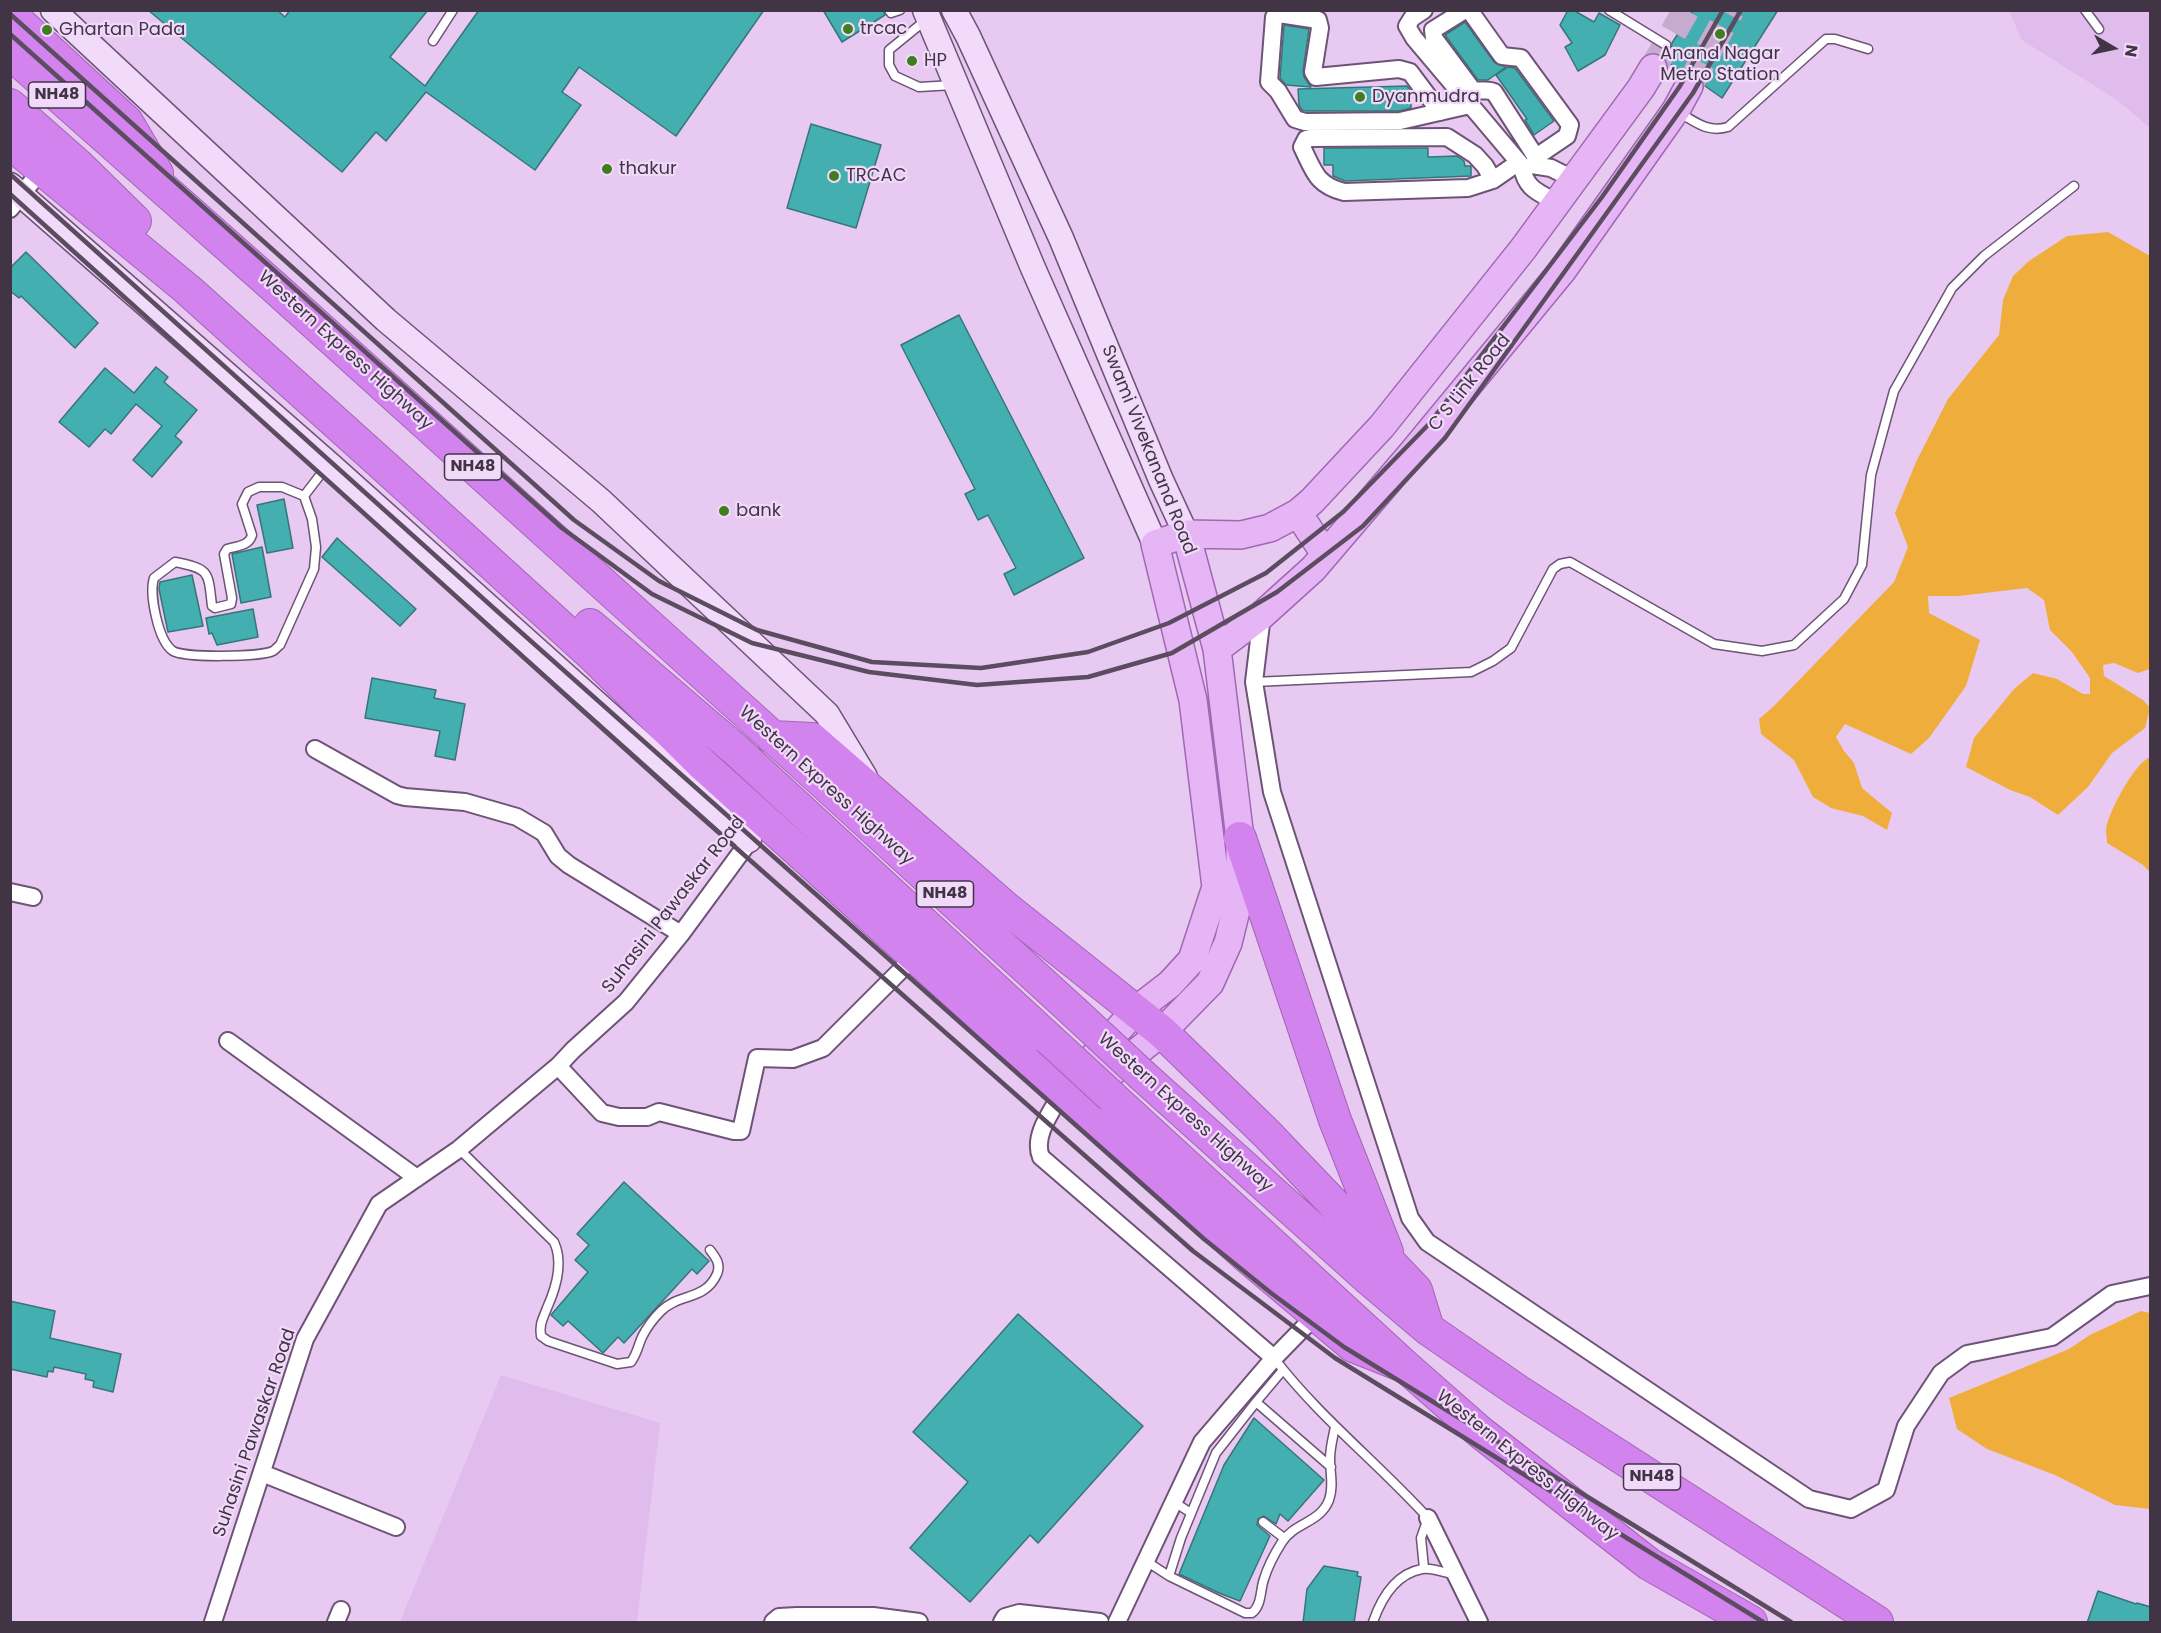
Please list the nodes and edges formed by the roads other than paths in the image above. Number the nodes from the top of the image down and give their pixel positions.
1 (53, 10) edge
2 (453, 10) edge
3 (889, 10) edge
4 (900, 10) edge
5 (954, 10) edge
6 (1424, 10) edge
7 (1466, 10) edge
8 (1609, 10) edge
9 (2085, 10) edge
10 (10, 14) edge
11 (927, 14) edge
12 (2098, 29) dead end
13 (434, 41) dead end
14 (1868, 49) dead end
15 (10, 53) edge
16 (1660, 56) joint
17 (957, 85) junction
18 (1689, 86) tunnel mouth
19 (10, 105) edge
20 (1470, 105) junction
21 (1676, 110) junction
22 (1440, 112) junction
23 (10, 143) edge
24 (1530, 162) junction
25 (42, 169) junction
26 (1573, 179) junction
27 (1493, 180) junction
28 (2074, 186) dead end
29 (14, 196) edge
30 (172, 198) junction
31 (1556, 202) junction
32 (131, 218) junction
33 (329, 464) junction
34 (304, 496) junction
35 (1298, 513) junction
36 (1186, 534) junction
37 (1155, 544) junction
38 (1325, 554) junction
39 (1262, 615) junction
40 (1216, 649) junction
41 (1254, 682) junction
42 (772, 737) junction
43 (315, 749) dead end
44 (762, 776) junction
45 (873, 791) junction
46 (757, 831) junction
47 (1240, 838) junction
48 (10, 892) edge
49 (33, 897) dead end
50 (681, 934) junction
51 (914, 957) junction
52 (1135, 1011) junction
53 (1162, 1032) junction
54 (228, 1041) dead end
55 (558, 1066) junction
56 (1069, 1096) junction
57 (459, 1149) junction
58 (417, 1178) junction
59 (710, 1250) dead end
60 (1394, 1268) junction
61 (2151, 1286) edge
62 (1315, 1316) junction
63 (1428, 1329) junction
64 (1279, 1364) junction
65 (1406, 1367) junction
66 (1256, 1402) junction
67 (1335, 1427) junction
68 (1331, 1467) junction
69 (262, 1473) junction
70 (1174, 1502) junction
71 (1191, 1513) junction
72 (1428, 1518) junction
73 (1263, 1522) dead end
74 (396, 1527) dead end
75 (1284, 1538) junction
76 (1146, 1561) junction
77 (1424, 1568) junction
78 (1456, 1575) junction
79 (1169, 1576) junction
80 (213, 1623) edge
81 (773, 1623) edge
82 (919, 1623) edge
83 (1002, 1623) edge
84 (1100, 1623) edge
85 (1117, 1623) edge
86 (1373, 1623) edge
87 (1479, 1623) edge
88 (1751, 1623) edge
89 (1877, 1623) edge

1 - 45 street
2 - 13 lane
3 - 4 lane
5 - 36 street, Swami Vivekanand Road
6 - 20 street
7 - 24 street
7 - 24 street
8 - 16 lane
9 - 12 lane
10 - 30 highway
11 - 17 street, Swami Vivekanand Road
11 - 17 lane
14 - 21 lane
15 - 30 highway, Western Express Highway / NH48
16 - 26 main road
17 - 37 street, Swami Vivekanand Road
18 - 21 main road, C S Link Road
19 - 32 highway, Western Express Highway / NH48
20 - 22 street
20 - 24 street
21 - 38 main road, C S Link Road
22 - 22 street
23 - 25 highway
24 - 26 street
24 - 27 street
24 - 31 street
25 - 29 street
25 - 32 highway
25 - 46 highway
26 - 31 main road
27 - 27 street
28 - 41 lane
29 - 33 street
30 - 42 highway, Western Express Highway / NH48
31 - 35 main road
32 - 44 highway, Western Express Highway / NH48
33 - 34 lane
33 - 46 street
34 - 34 lane
35 - 36 main road
35 - 38 main road
36 - 37 main road
36 - 40 main road, Swami Vivekanand Road
37 - 52 main road, Swami Vivekanand Road
38 - 39 main road, C S Link Road
39 - 40 main road, C S Link Road
39 - 41 street
40 - 47 main road, Swami Vivekanand Road
41 - 61 street
42 - 45 highway
42 - 63 highway, Western Express Highway / NH48, bridge
43 - 50 street
44 - 46 highway
44 - 65 highway, Western Express Highway / NH48, bridge
45 - 52 highway
46 - 50 street, Suhasini Pawaskar Road
46 - 51 highway
47 - 53 main road, Swami Vivekanand Road
47 - 60 highway
48 - 49 street
50 - 55 street, Suhasini Pawaskar Road
51 - 55 street
51 - 56 highway
52 - 53 highway
52 - 56 main road, Swami Vivekanand Road
53 - 56 main road, Swami Vivekanand Road
53 - 60 highway
54 - 58 street
55 - 57 street, Suhasini Pawaskar Road
56 - 62 highway
56 - 64 street
57 - 58 street, Suhasini Pawaskar Road
57 - 59 lane
58 - 69 street, Suhasini Pawaskar Road
60 - 63 highway
62 - 64 street
62 - 65 highway
63 - 89 highway, Western Express Highway / NH48
64 - 66 lane
64 - 67 lane
64 - 70 street
65 - 88 highway, Western Express Highway / NH48
66 - 68 lane
66 - 71 lane
67 - 68 lane
67 - 72 lane
68 - 75 lane
69 - 74 street
69 - 80 street, Suhasini Pawaskar Road
70 - 71 lane
70 - 76 street
71 - 79 lane
72 - 77 lane
72 - 78 street
73 - 75 lane
75 - 79 lane
76 - 79 lane
76 - 85 street
77 - 78 lane
77 - 86 lane
78 - 87 street
81 - 82 street
83 - 84 street

